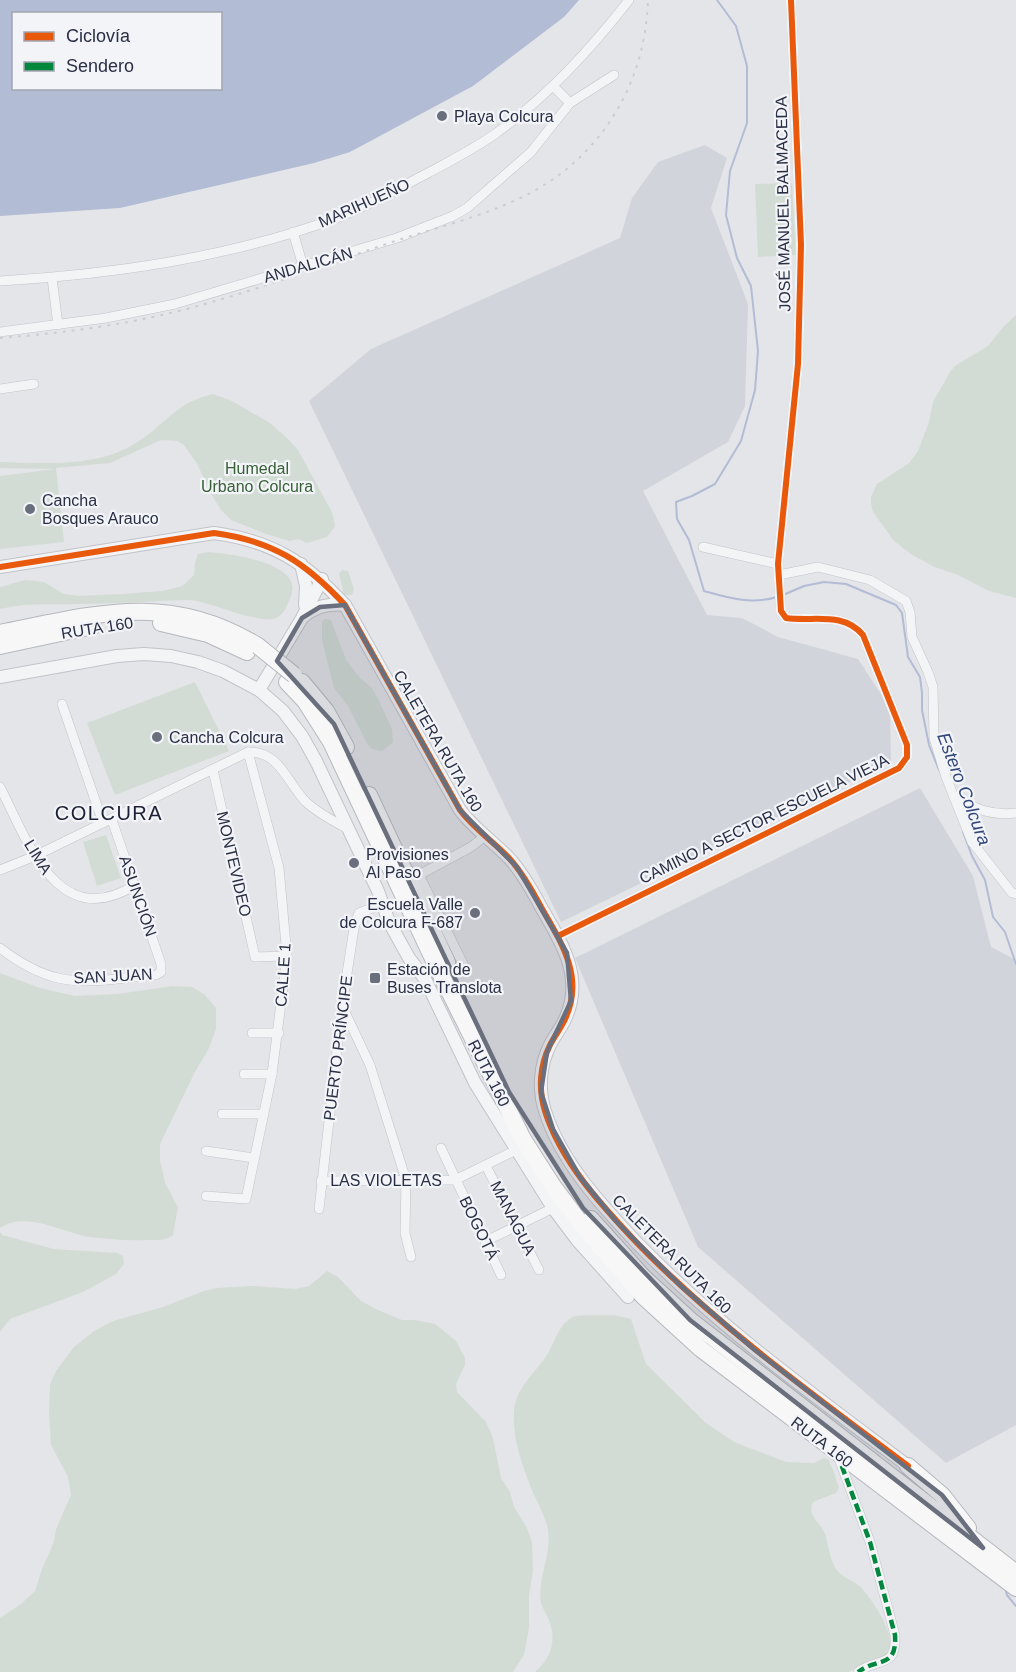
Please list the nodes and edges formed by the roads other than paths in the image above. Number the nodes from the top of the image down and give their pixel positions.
1 (629, 0) edge
2 (791, 0) edge
3 (614, 75) dead end
4 (552, 86) junction
5 (570, 103) junction
6 (293, 232) junction
7 (303, 266) junction
8 (52, 278) junction
9 (0, 281) edge
10 (58, 326) junction
11 (0, 332) edge
12 (34, 384) dead end
13 (0, 389) edge
14 (703, 547) dead end
15 (300, 563) junction
16 (778, 564) junction
17 (0, 567) edge
18 (779, 575) junction
19 (321, 579) junction
20 (345, 604) junction
21 (781, 611) joint
22 (302, 618) junction
23 (0, 633) edge
24 (0, 646) edge
25 (254, 650) junction
26 (0, 677) edge
27 (292, 682) junction
28 (259, 690) junction
29 (62, 704) dead end
30 (248, 752) junction
31 (213, 770) junction
32 (0, 787) edge
33 (953, 795) junction
34 (1016, 813) edge
35 (108, 822) junction
36 (350, 830) junction
37 (485, 837) junction
38 (35, 856) junction
39 (0, 870) edge
40 (135, 885) junction
41 (1016, 894) edge
42 (382, 904) junction
43 (558, 936) junction
44 (0, 948) edge
45 (287, 956) junction
46 (465, 970) dead end
47 (161, 972) joint
48 (342, 1006) junction
49 (252, 1033) dead end
50 (279, 1033) junction
51 (244, 1074) dead end
52 (272, 1074) junction
53 (222, 1114) dead end
54 (264, 1114) junction
55 (441, 1148) dead end
56 (516, 1150) junction
57 (206, 1151) dead end
58 (254, 1158) junction
59 (486, 1166) junction
60 (321, 1180) junction
61 (406, 1180) junction
62 (455, 1180) junction
63 (206, 1196) dead end
64 (553, 1208) junction
65 (319, 1209) dead end
66 (518, 1225) junction
67 (486, 1241) junction
68 (411, 1257) dead end
69 (539, 1270) dead end
70 (501, 1275) dead end
71 (628, 1297) joint
72 (701, 1349) junction
73 (837, 1454) junction
74 (908, 1466) joint
75 (983, 1548) junction
76 (1010, 1578) edge
77 (858, 1672) edge

1 - 4 street, MARIHUEÑO
2 - 16 street, JOSÉ MANUEL BALMACEDA
3 - 5 street, ANDALICÁN
4 - 5 street
4 - 6 street, MARIHUEÑO
5 - 7 street, ANDALICÁN
6 - 7 street
6 - 8 street, MARIHUEÑO
7 - 10 street, ANDALICÁN
8 - 9 street, MARIHUEÑO
8 - 10 street
10 - 11 street, ANDALICÁN
12 - 13 street
14 - 16 street
15 - 17 street, CALETERA RUTA 160
15 - 19 street, CALETERA RUTA 160
15 - 22 street
16 - 18 street, JOSÉ MANUEL BALMACEDA
18 - 21 street, JOSÉ MANUEL BALMACEDA
18 - 33 street
19 - 20 street, CALETERA RUTA 160
19 - 22 street
20 - 22 street
20 - 37 street, CALETERA RUTA 160
21 - 43 street, CAMINO A SECTOR ESCUELA VIEJA
22 - 28 street
23 - 25 highway, RUTA 160
24 - 25 highway, RUTA 160
25 - 27 highway, RUTA 160
26 - 28 street
27 - 72 highway, RUTA 160
27 - 75 highway, RUTA 160
28 - 36 street
29 - 35 street, ASUNCIÓN
30 - 31 street
30 - 36 street
30 - 45 street, CALLE 1
31 - 35 street
31 - 45 street, MONTEVIDEO
32 - 38 street, LIMA
33 - 34 street
33 - 41 street
35 - 38 street
35 - 40 street, ASUNCIÓN
36 - 42 street
37 - 43 street, CALETERA RUTA 160
37 - 46 street
38 - 39 street
38 - 40 street, LIMA
40 - 47 street, ASUNCIÓN
42 - 48 street, PUERTO PRÍNCIPE
42 - 56 street
43 - 74 street, CALETERA RUTA 160
44 - 47 street, SAN JUAN
45 - 50 street, CALLE 1
48 - 60 street, PUERTO PRÍNCIPE
48 - 61 street
49 - 50 street
50 - 52 street, CALLE 1
51 - 52 street
52 - 54 street, CALLE 1
53 - 54 street
54 - 58 street, CALLE 1
55 - 62 street, BOGOTÁ
56 - 59 street, LAS VIOLETAS
56 - 64 street
57 - 58 street
58 - 63 street, CALLE 1
59 - 62 street, LAS VIOLETAS
59 - 66 street, MANAGUA
60 - 61 street, LAS VIOLETAS
60 - 65 street, PUERTO PRÍNCIPE
61 - 62 street, LAS VIOLETAS
61 - 68 street
62 - 67 street, BOGOTÁ
64 - 66 street
64 - 71 street
66 - 67 street
66 - 69 street, MANAGUA
67 - 70 street, BOGOTÁ
71 - 72 highway
72 - 73 highway, RUTA 160
73 - 76 highway, RUTA 160
73 - 77 street
74 - 75 highway
75 - 76 highway, RUTA 160

